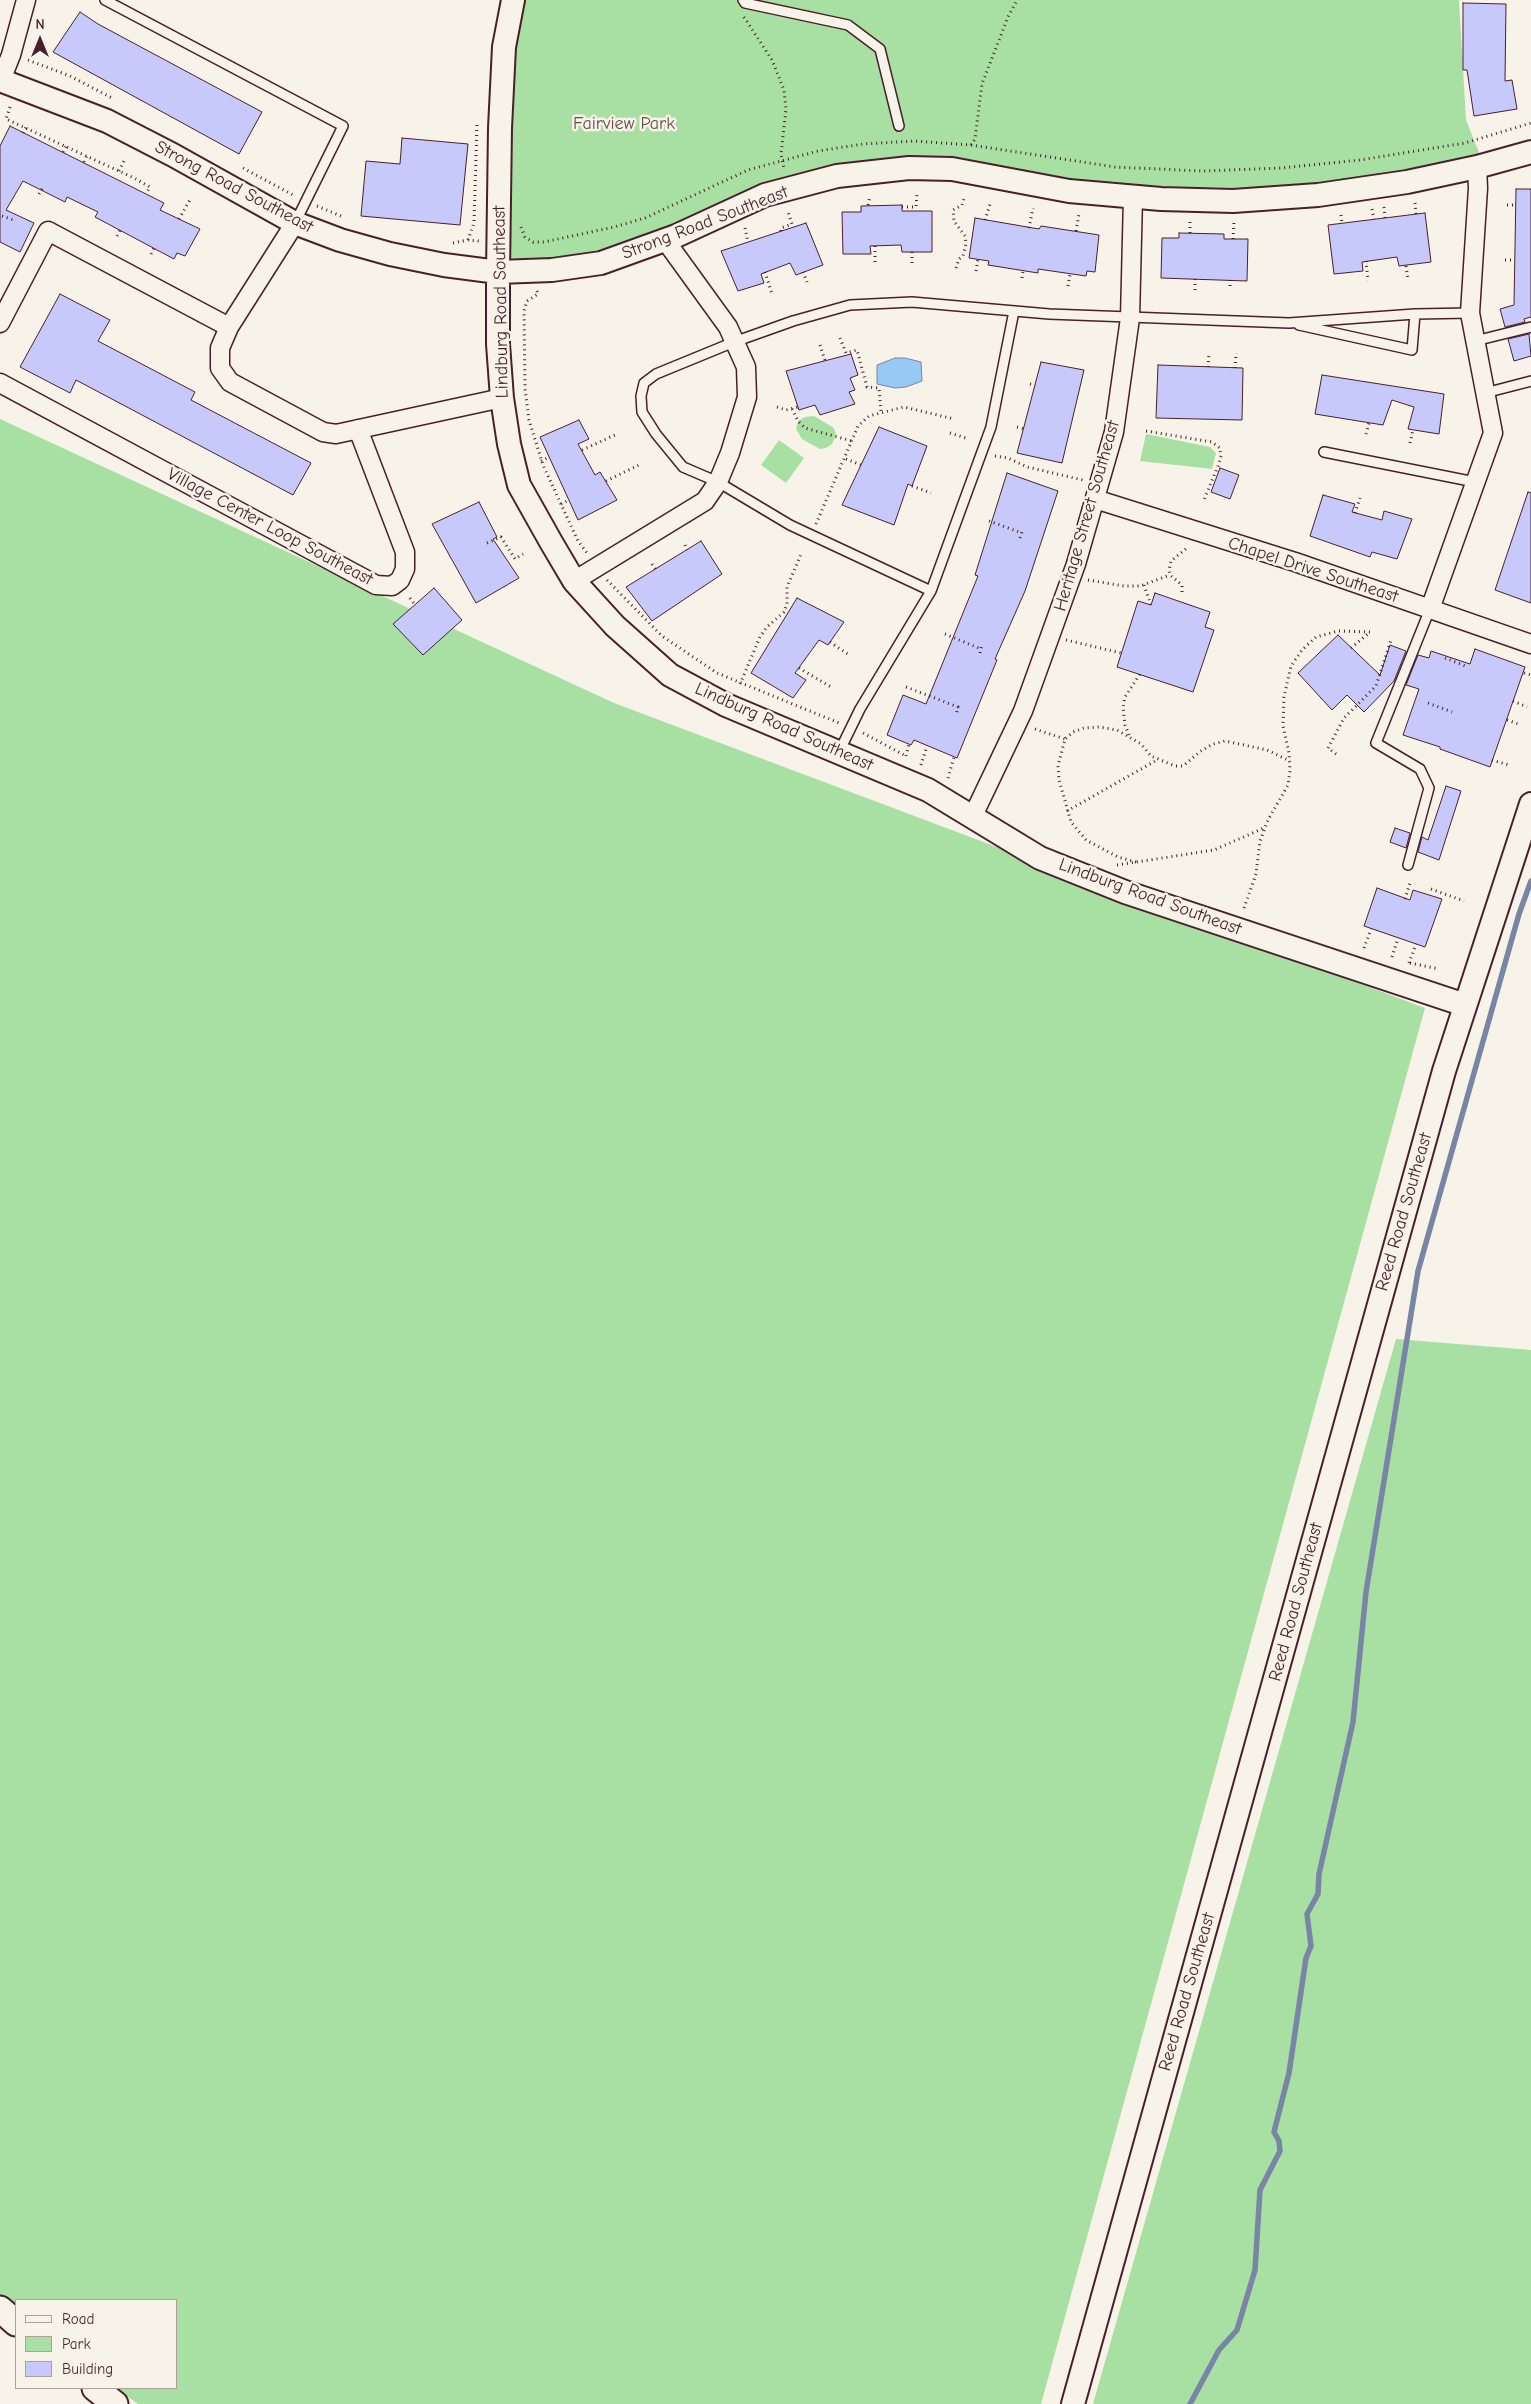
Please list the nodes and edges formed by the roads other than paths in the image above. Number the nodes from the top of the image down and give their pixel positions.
1 (26, 0) edge
2 (105, 0) edge
3 (513, 0) edge
4 (743, 0) edge
5 (0, 80) edge
6 (899, 126) dead end
7 (1531, 152) edge
8 (1477, 167) junction
9 (1133, 197) junction
10 (295, 223) junction
11 (665, 240) junction
12 (498, 272) junction
13 (1014, 311) junction
14 (1470, 312) junction
15 (1416, 314) junction
16 (1130, 318) junction
17 (0, 323) edge
18 (1289, 323) junction
19 (229, 327) junction
20 (1531, 327) edge
21 (1475, 340) junction
22 (734, 342) junction
23 (1531, 381) edge
24 (0, 383) edge
25 (1485, 393) junction
26 (502, 398) junction
27 (358, 429) junction
28 (1324, 452) dead end
29 (718, 482) junction
30 (1475, 482) junction
31 (1095, 499) junction
32 (574, 581) junction
33 (931, 591) junction
34 (1430, 609) junction
35 (1531, 644) edge
36 (839, 752) junction
37 (1531, 804) edge
38 (972, 818) junction
39 (1408, 865) dead end
40 (1465, 1005) junction
41 (0, 2309) edge
42 (15, 2322) edge
43 (1073, 2404) edge

1 - 5 street
2 - 10 lane
3 - 12 street, Lindburg Road Southeast
4 - 6 lane
5 - 10 street, Strong Road Southeast
7 - 8 street, Strong Road Southeast
8 - 9 street, Strong Road Southeast
8 - 14 street
9 - 11 street, Strong Road Southeast
9 - 16 street, Heritage Street Southeast
10 - 12 street, Strong Road Southeast
10 - 19 street
11 - 12 street, Strong Road Southeast
11 - 22 street
12 - 26 street, Lindburg Road Southeast
13 - 16 lane
13 - 22 lane
13 - 33 lane
14 - 15 lane
14 - 21 street
15 - 18 lane
15 - 18 lane
16 - 18 lane
16 - 31 street, Heritage Street Southeast
17 - 19 street
19 - 27 street
20 - 21 lane
21 - 25 street
22 - 29 street
22 - 29 lane
23 - 25 lane
24 - 27 street, Village Center Loop Southeast
25 - 30 street
26 - 27 street
26 - 32 street, Lindburg Road Southeast
28 - 30 lane
29 - 32 street
29 - 33 lane
30 - 34 street
31 - 34 street, Chapel Drive Southeast
31 - 38 street, Heritage Street Southeast
32 - 36 street, Lindburg Road Southeast
33 - 36 lane
34 - 35 street, Chapel Drive Southeast
34 - 39 lane
36 - 38 street, Lindburg Road Southeast
37 - 40 street, Reed Road Southeast
38 - 40 street, Lindburg Road Southeast
40 - 43 street, Reed Road Southeast
41 - 42 main road

